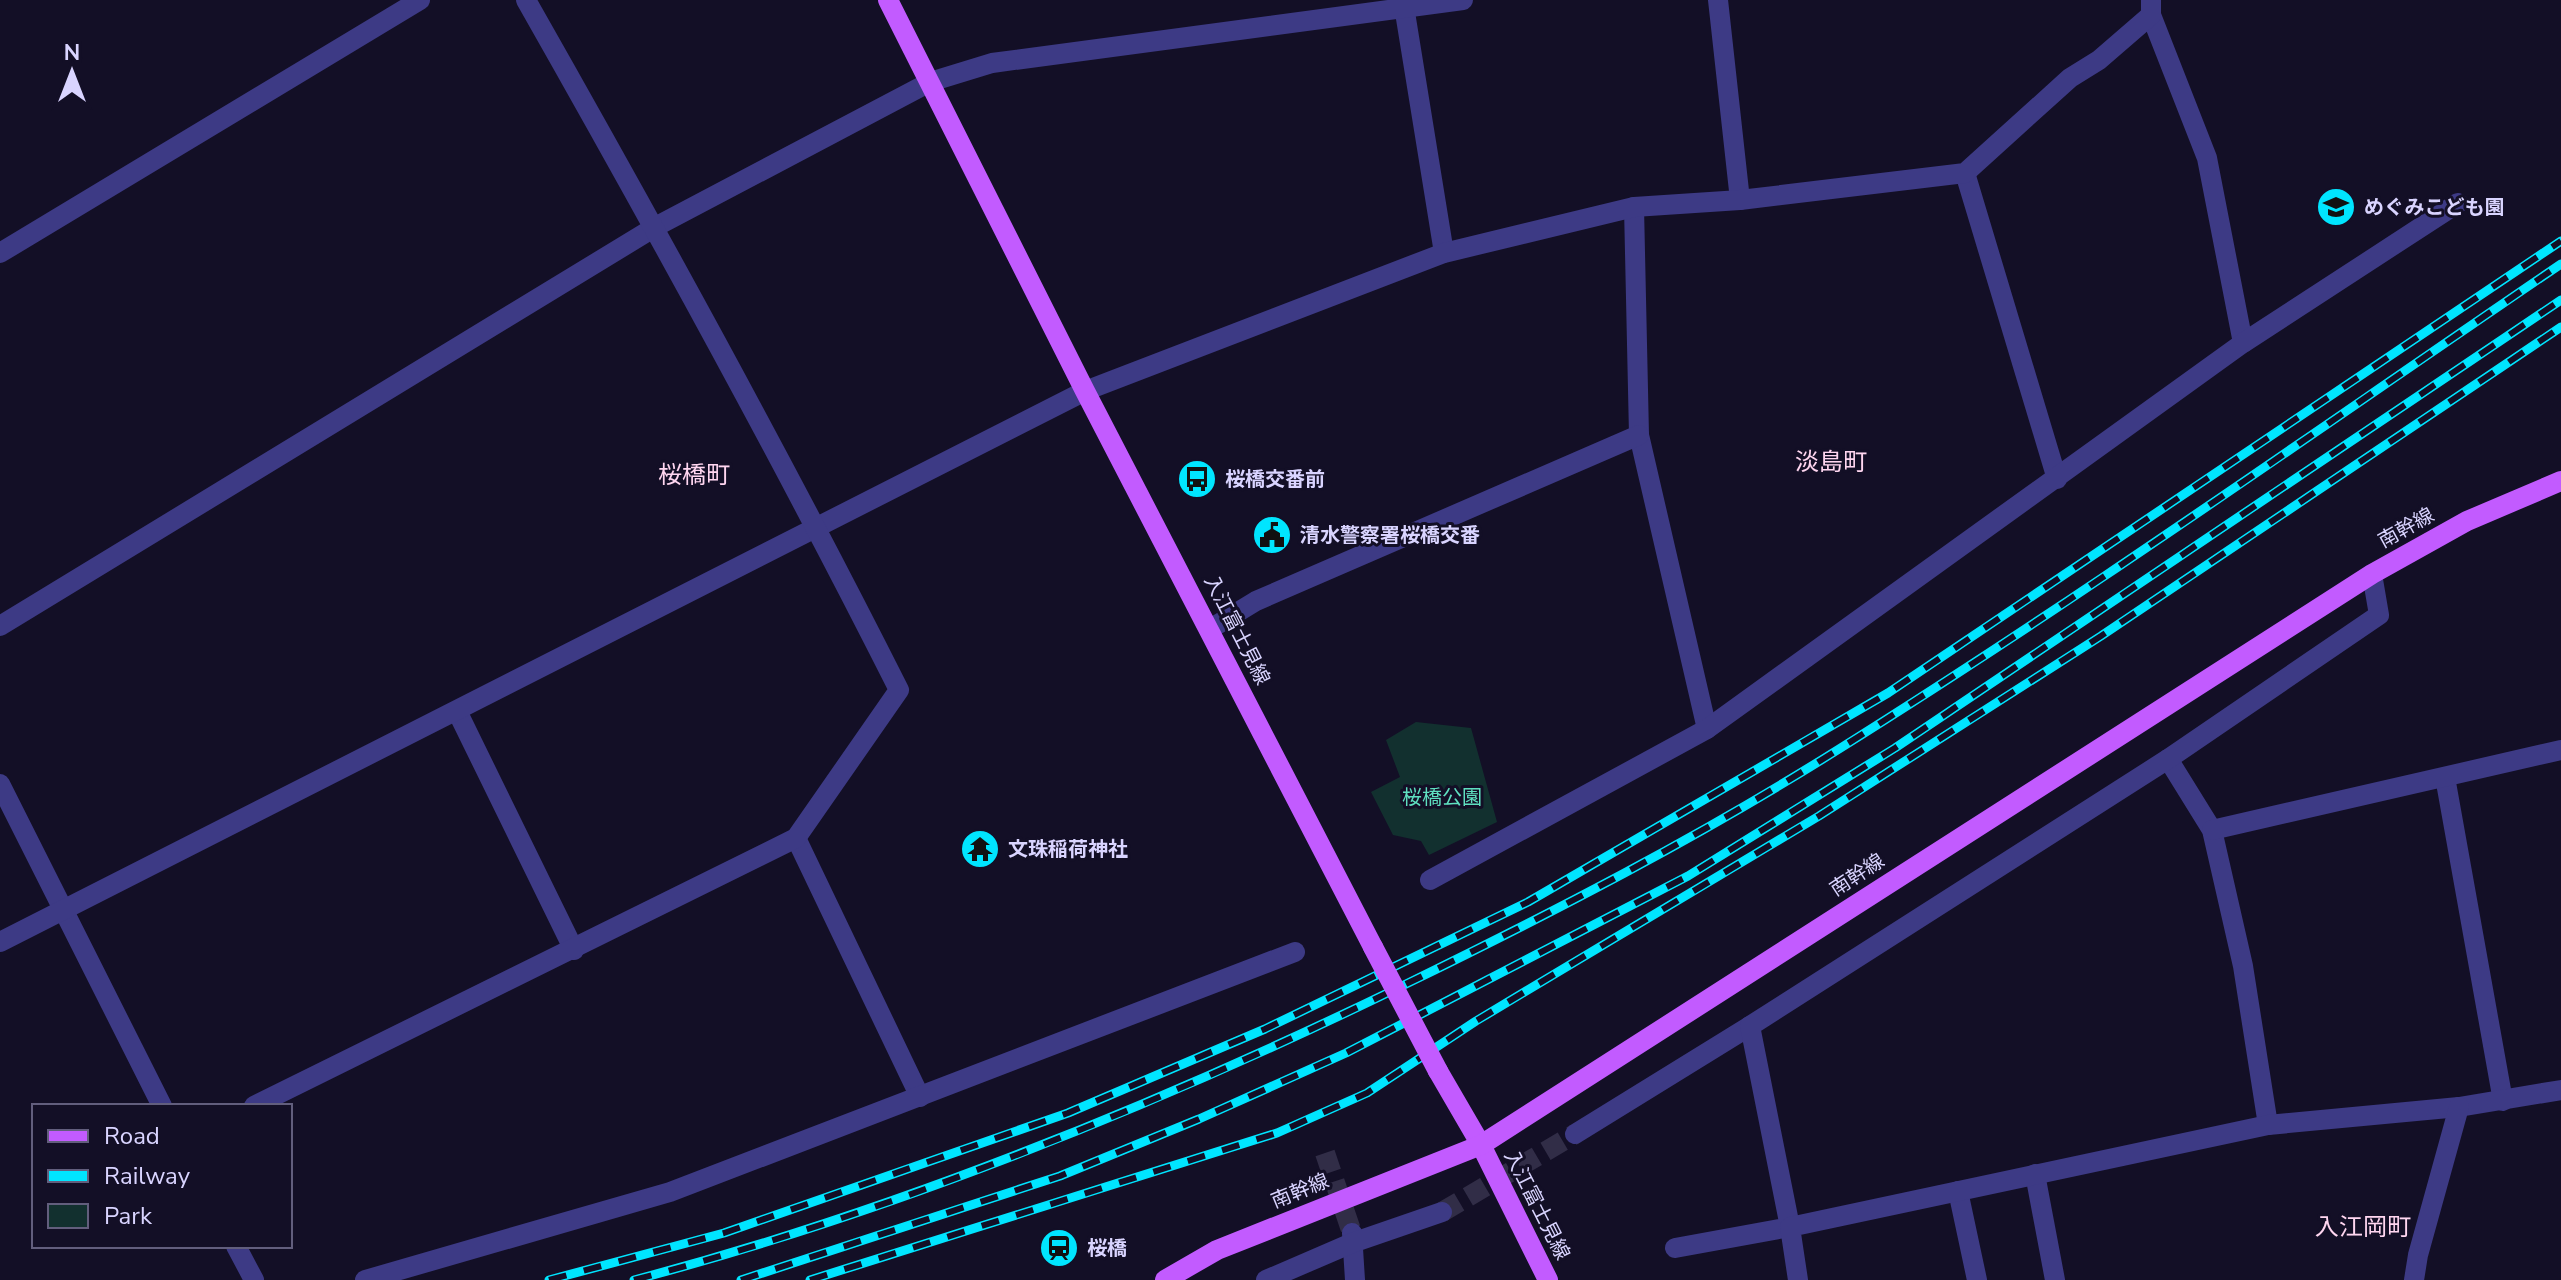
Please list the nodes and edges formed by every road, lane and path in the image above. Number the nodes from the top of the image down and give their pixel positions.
1 (420, 0) edge
2 (526, 0) edge
3 (888, 0) edge
4 (1463, 0) edge
5 (1718, 0) edge
6 (1403, 3) edge
7 (2151, 7) edge
8 (930, 82) junction
9 (1965, 173) junction
10 (1740, 200) junction
11 (2458, 203) dead end
12 (1634, 207) junction
13 (655, 227) junction
14 (0, 253) edge
15 (1444, 253) junction
16 (2243, 343) junction
17 (1085, 391) junction
18 (1639, 435) junction
19 (2057, 479) junction
20 (2561, 481) edge
21 (818, 529) junction
22 (2372, 574) junction
23 (0, 626) edge
24 (1210, 629) junction
25 (457, 711) junction
26 (1707, 729) junction
27 (2561, 750) edge
28 (2168, 759) junction
29 (2445, 777) junction
30 (0, 784) edge
31 (2212, 830) junction
32 (796, 838) junction
33 (1430, 880) dead end
34 (65, 909) junction
35 (0, 942) edge
36 (574, 950) junction
37 (1295, 952) dead end
38 (1750, 1026) junction
39 (2561, 1090) edge
40 (920, 1097) junction
41 (2503, 1101) junction
42 (161, 1104) edge
43 (258, 1104) edge
44 (2459, 1107) junction
45 (2268, 1125) junction
46 (1575, 1134) tunnel mouth
47 (1481, 1145) junction
48 (2035, 1174) junction
49 (1958, 1191) junction
50 (1442, 1212) tunnel mouth
51 (1790, 1227) junction
52 (1352, 1238) junction
53 (237, 1248) edge
54 (1675, 1248) dead end
55 (254, 1280) edge
56 (365, 1280) edge
57 (1165, 1280) edge
58 (1266, 1280) edge
59 (1355, 1280) edge
60 (1548, 1280) edge
61 (1798, 1280) edge
62 (1977, 1280) edge
63 (2055, 1280) edge
64 (2414, 1280) edge

1 - 14 street
2 - 13 street
3 - 8 main road, 入江富士見線
4 - 6 street
5 - 10 street
6 - 8 street
6 - 15 street
7 - 9 street
7 - 16 street
8 - 13 street
8 - 17 main road, 入江富士見線
9 - 10 street
9 - 19 street
10 - 12 street
11 - 16 street
12 - 15 street
12 - 18 street
13 - 21 street
13 - 23 street
15 - 17 street
16 - 19 street
17 - 21 street
17 - 24 main road, 入江富士見線
18 - 24 street
18 - 26 street
19 - 26 street
20 - 22 main road, 南幹線
21 - 25 street
21 - 32 street
22 - 28 street
22 - 47 main road, 南幹線
24 - 47 main road, 入江富士見線, bridge
25 - 34 street
25 - 36 street
26 - 33 street
27 - 29 street
28 - 31 street
28 - 38 street
29 - 31 street
29 - 41 street
30 - 34 street
31 - 45 street
32 - 36 street
32 - 40 street
34 - 35 street
34 - 42 street
36 - 43 street
37 - 40 street
38 - 46 street
38 - 51 street
39 - 41 street
40 - 56 street
41 - 44 street
44 - 45 street
44 - 64 street
45 - 48 street
47 - 57 main road, 南幹線
47 - 60 main road, 入江富士見線
48 - 49 street
48 - 63 street
49 - 51 street
49 - 62 street
50 - 52 street
51 - 54 street
51 - 61 street
52 - 58 street
52 - 59 street
53 - 55 street

